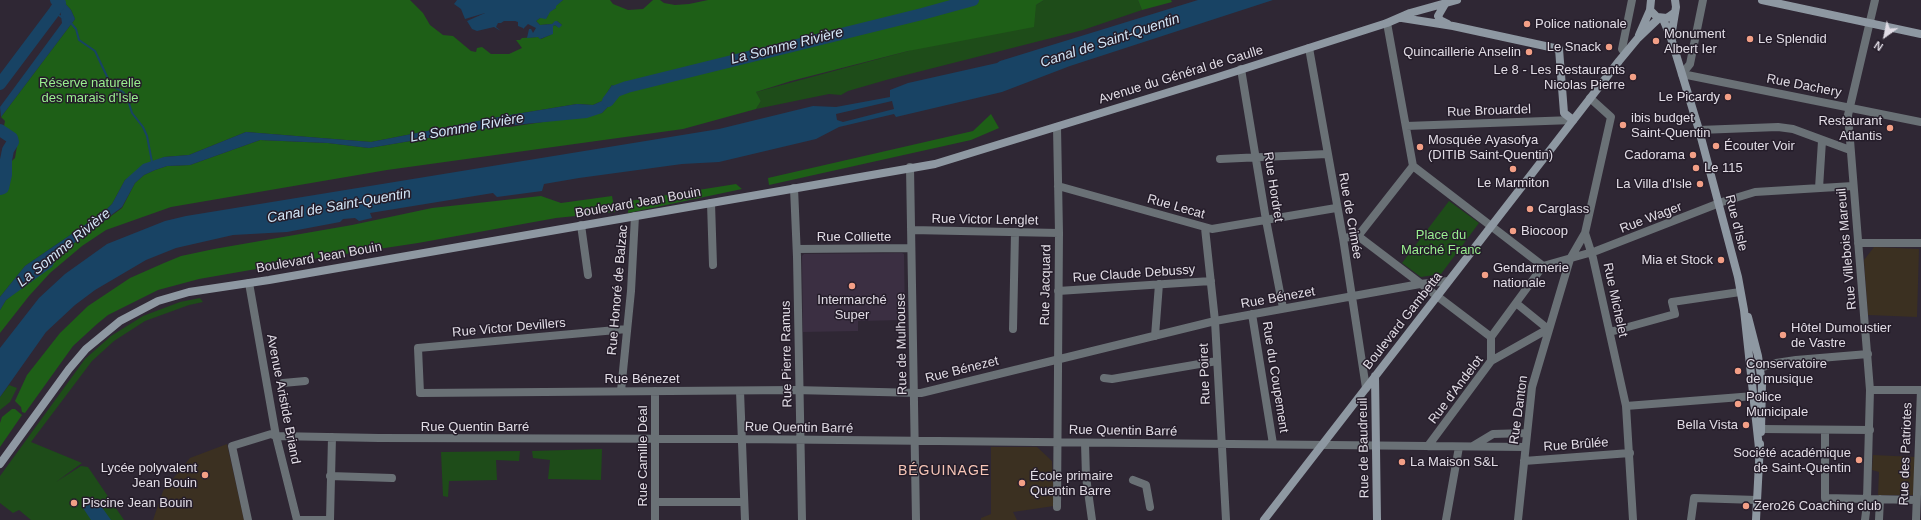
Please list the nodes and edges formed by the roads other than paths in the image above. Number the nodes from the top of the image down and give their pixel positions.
1 (1457, 0) edge
2 (1632, 0) edge
3 (1651, 0) edge
4 (1675, 0) edge
5 (1703, 0) edge
6 (1762, 0) edge
7 (1874, 0) edge
8 (1446, 3) junction
9 (1650, 10) junction
10 (1674, 13) junction
11 (1402, 18) junction
12 (1661, 18) junction
13 (1387, 23) junction
14 (1869, 23) junction
15 (1453, 26) junction
16 (1921, 34) edge
17 (1638, 38) junction
18 (1671, 38) junction
19 (1309, 48) junction
20 (1625, 53) junction
21 (1241, 69) junction
22 (1682, 74) junction
23 (1590, 98) junction
24 (1850, 108) junction
25 (1573, 120) junction
26 (1921, 122) edge
27 (1406, 126) junction
28 (1057, 127) junction
29 (1699, 130) junction
30 (1822, 141) junction
31 (1850, 150) junction
32 (1327, 154) junction
33 (1256, 157) junction
34 (1220, 159) dead end
35 (1413, 166) junction
36 (910, 167) junction
37 (1058, 186) junction
38 (1853, 186) junction
39 (794, 188) junction
40 (1819, 188) junction
41 (711, 203) junction
42 (1718, 204) junction
43 (1336, 208) junction
44 (635, 216) junction
45 (1266, 220) junction
46 (581, 225) junction
47 (1491, 226) junction
48 (1205, 228) junction
49 (911, 230) junction
50 (1015, 232) junction
51 (1059, 233) junction
52 (1585, 233) junction
53 (1358, 236) junction
54 (1342, 238) junction
55 (1858, 243) junction
56 (1921, 243) edge
57 (911, 248) junction
58 (797, 249) junction
59 (1592, 252) junction
60 (1570, 259) junction
61 (713, 265) dead end
62 (1543, 266) junction
63 (588, 275) dead end
64 (1211, 281) junction
65 (1448, 281) junction
66 (249, 283) junction
67 (1158, 284) junction
68 (1420, 284) junction
69 (1058, 291) junction
70 (1740, 292) junction
71 (1351, 297) junction
72 (1436, 297) junction
73 (1516, 303) junction
74 (1283, 308) junction
75 (1744, 310) junction
76 (1252, 314) junction
77 (1215, 321) junction
78 (1013, 329) dead end
79 (1548, 329) junction
80 (627, 330) junction
81 (1610, 332) junction
82 (1155, 336) junction
83 (1491, 337) junction
84 (1868, 354) junction
85 (1057, 359) junction
86 (1217, 361) junction
87 (1491, 361) junction
88 (1760, 368) junction
89 (419, 373) joint
90 (1375, 376) junction
91 (1104, 378) dead end
92 (305, 381) dead end
93 (283, 383) dead end
94 (1366, 388) junction
95 (800, 390) junction
96 (1870, 390) junction
97 (1921, 390) edge
98 (621, 391) junction
99 (655, 391) junction
100 (740, 391) junction
101 (915, 392) junction
102 (1754, 396) junction
103 (1354, 403) junction
104 (1626, 406) junction
105 (1376, 411) junction
106 (1762, 429) junction
107 (1825, 430) junction
108 (1870, 430) junction
109 (1527, 434) junction
110 (276, 436) junction
111 (332, 437) junction
112 (742, 439) junction
113 (655, 440) junction
114 (800, 440) junction
115 (915, 441) junction
116 (1057, 443) junction
117 (1085, 443) junction
118 (1273, 444) junction
119 (1221, 445) junction
120 (1322, 445) junction
121 (1376, 446) junction
122 (1428, 446) junction
123 (1459, 447) junction
124 (1473, 447) junction
125 (1525, 447) junction
126 (1759, 448) junction
127 (1630, 453) junction
128 (1524, 461) junction
129 (0, 464) edge
130 (330, 476) junction
131 (392, 478) dead end
132 (1133, 480) dead end
133 (1867, 499) junction
134 (1880, 499) junction
135 (1757, 500) junction
136 (1916, 500) junction
137 (655, 502) junction
138 (744, 502) junction
139 (1057, 507) dead end
140 (1150, 507) dead end
141 (248, 520) edge
142 (297, 520) edge
143 (330, 520) edge
144 (654, 520) edge
145 (745, 520) edge
146 (802, 520) edge
147 (916, 520) edge
148 (1092, 520) edge
149 (1226, 520) edge
150 (1264, 520) edge
151 (1377, 520) edge
152 (1446, 520) edge
153 (1518, 520) edge
154 (1633, 520) edge
155 (1691, 520) edge
156 (1756, 520) edge
157 (1879, 520) edge
158 (1916, 520) edge

1 - 8 street, Avenue du Général de Gaulle
2 - 20 street
3 - 9 street
4 - 10 street
5 - 22 street
6 - 14 street
7 - 14 street, Rue Villebois Mareuil
8 - 11 street, Avenue du Général de Gaulle
8 - 15 street
9 - 12 street
9 - 17 street
10 - 12 street
10 - 18 street
11 - 13 street, Avenue du Général de Gaulle
11 - 15 street
12 - 17 street
12 - 18 street, Rue d'Isle
13 - 19 street, Avenue du Général de Gaulle
13 - 27 street
14 - 16 street
14 - 24 street, Rue Villebois Mareuil
15 - 25 street
17 - 20 street, Boulevard Gambetta
18 - 22 street, Rue d'Isle
19 - 21 street, Avenue du Général de Gaulle
19 - 32 street, Rue de Crimée
20 - 23 street, Boulevard Gambetta
21 - 28 street, Avenue du Général de Gaulle
21 - 33 street, Rue Hordret
22 - 24 street, Rue Dachery
22 - 29 street, Rue d'Isle
23 - 25 street, Boulevard Gambetta
23 - 52 street
24 - 26 street, Rue Dachery
24 - 31 street, Rue Villebois Mareuil
25 - 27 street, Rue Brouardel
25 - 47 street, Boulevard Gambetta
27 - 35 street
28 - 36 street, Avenue du Général de Gaulle
28 - 37 street, Rue Jacquard
29 - 30 street
29 - 42 street, Rue d'Isle
30 - 31 street
30 - 40 street
31 - 38 street, Rue Villebois Mareuil
32 - 33 street
32 - 43 street, Rue de Crimée
33 - 34 street
33 - 45 street, Rue Hordret
35 - 47 street
35 - 53 street
36 - 39 street, Boulevard Jean Bouin
36 - 49 street, Rue de Mulhouse
37 - 48 street, Rue Lecat
37 - 51 street, Rue Jacquard
38 - 40 street, Rue Wager
38 - 55 street, Rue Villebois Mareuil
39 - 41 street, Boulevard Jean Bouin
39 - 58 street, Rue Pierre Ramus
40 - 42 street, Rue Wager
41 - 44 street, Boulevard Jean Bouin
41 - 61 street, Boulevard Jean Bouin
42 - 59 street, Rue Wager
42 - 70 street, Rue d'Isle
43 - 45 street, Rue Lecat
43 - 54 street, Rue de Crimée
44 - 46 street, Boulevard Jean Bouin
44 - 80 street, Rue Honoré de Balzac
45 - 48 street, Rue Lecat
45 - 74 street, Rue Hordret
46 - 63 street
46 - 66 street, Boulevard Jean Bouin
47 - 62 street
47 - 65 street, Boulevard Gambetta
48 - 64 street, Rue Poiret
49 - 50 street, Rue Victor Lenglet
49 - 57 street, Rue de Mulhouse
50 - 51 street, Rue Victor Lenglet
50 - 78 street
51 - 69 street, Rue Jacquard
52 - 59 street, Rue Michelet
52 - 60 street, Rue Danton
53 - 54 street
53 - 68 street
54 - 71 street, Rue de Crimée
55 - 56 street
55 - 84 street, Rue Villebois Mareuil
57 - 58 street, Rue Colliette
57 - 101 street, Rue de Mulhouse
58 - 95 street, Rue Pierre Ramus
59 - 60 street, Rue Wager
59 - 81 street, Rue Michelet
60 - 62 street, Rue Wager
60 - 79 street, Rue Danton
62 - 73 street
64 - 67 street, Rue Claude Debussy
64 - 77 street, Rue Poiret
65 - 68 street, Rue Bénezet
65 - 72 street, Boulevard Gambetta
66 - 110 street, Avenue Aristide Briand
66 - 129 street, Boulevard Jean Bouin
67 - 69 street, Rue Claude Debussy
67 - 82 street
68 - 71 street, Rue Bénezet
68 - 72 street
69 - 85 street, Rue Jacquard
70 - 75 street, Rue d'Isle
70 - 81 street
71 - 74 street, Rue Bénezet
71 - 94 street, Rue de Crimée
72 - 83 street
72 - 90 street, Boulevard Gambetta
73 - 79 street
73 - 83 street
74 - 76 street, Rue Bénezet
75 - 88 street, Rue d'Isle
75 - 102 street, Rue d'Isle
76 - 77 street, Rue Bénezet
76 - 118 street, Rue du Coupement
77 - 82 street, Rue Bénezet
77 - 86 street, Rue Poiret
79 - 87 street, Rue d'Andelot
79 - 109 street, Rue Danton
80 - 89 street, Rue Victor Devillers
80 - 98 street, Rue Honoré de Balzac
81 - 104 street, Rue Michelet
82 - 85 street, Rue Bénezet
83 - 87 street
84 - 88 street
84 - 96 street, Rue Villebois Mareuil
85 - 101 street, Rue Bénezet
85 - 116 street, Rue Jacquard
86 - 91 street
86 - 119 street, Rue Poiret
87 - 122 street, Rue d'Andelot
88 - 106 street, Rue d'Isle
89 - 98 street, Rue Bénezet
90 - 94 street, Boulevard Gambetta
90 - 105 street, Rue de Baudreuil
92 - 93 street
94 - 103 street, Boulevard Gambetta
95 - 100 street, Rue Bénezet
95 - 101 street, Rue Bénezet
95 - 114 street, Rue Pierre Ramus
96 - 97 street
96 - 108 street, Rue Villebois Mareuil
97 - 136 street, Rue des Patriotes
98 - 99 street, Rue Bénezet
99 - 100 street, Rue Bénezet
99 - 113 street, Rue Camille Déal
100 - 112 street
101 - 115 street, Rue de Mulhouse
102 - 104 street
102 - 126 street, Rue d'Isle
103 - 105 street
103 - 120 street, Boulevard Gambetta
104 - 127 street, Rue Michelet
105 - 121 street, Rue de Baudreuil
106 - 107 street
106 - 126 street, Rue d'Isle
107 - 108 street
107 - 133 street
108 - 133 street, Rue Villebois Mareuil
109 - 124 street
109 - 125 street, Rue Danton
110 - 111 street, Rue Quentin Barré
110 - 141 street, Rue Quentin Barré
110 - 142 street, Avenue Aristide Briand
111 - 113 street, Rue Quentin Barré
111 - 130 street
112 - 113 street, Rue Quentin Barré
112 - 114 street, Rue Quentin Barré
112 - 138 street
113 - 137 street, Rue Camille Déal
114 - 115 street, Rue Quentin Barré
114 - 146 street, Rue Pierre Ramus
115 - 116 street, Rue Quentin Barré
115 - 147 street, Rue de Mulhouse
116 - 117 street, Rue Quentin Barré
116 - 139 street, Rue Jacquard
117 - 119 street, Rue Quentin Barré
117 - 148 street
118 - 119 street, Rue Quentin Barré
118 - 120 street, Rue Quentin Barré
119 - 149 street, Rue Poiret
120 - 121 street, Rue Quentin Barré
120 - 150 street, Boulevard Gambetta
121 - 122 street, Rue Quentin Barré
121 - 151 street, Rue de Baudreuil
122 - 123 street, Rue Quentin Barré
123 - 124 street, Rue Quentin Barré
123 - 152 street
124 - 125 street, Rue Quentin Barré
125 - 128 street, Rue Danton
126 - 135 street, Rue d'Isle
127 - 128 street, Rue Brûlée
127 - 154 street, Rue Michelet
128 - 153 street, Rue Danton
130 - 131 street
130 - 143 street
132 - 140 street
133 - 134 street
134 - 136 street
134 - 157 street
135 - 155 street
135 - 156 street, Rue d'Isle
136 - 158 street, Rue des Patriotes
137 - 138 street
137 - 144 street, Rue Camille Déal
138 - 145 street
142 - 143 street

